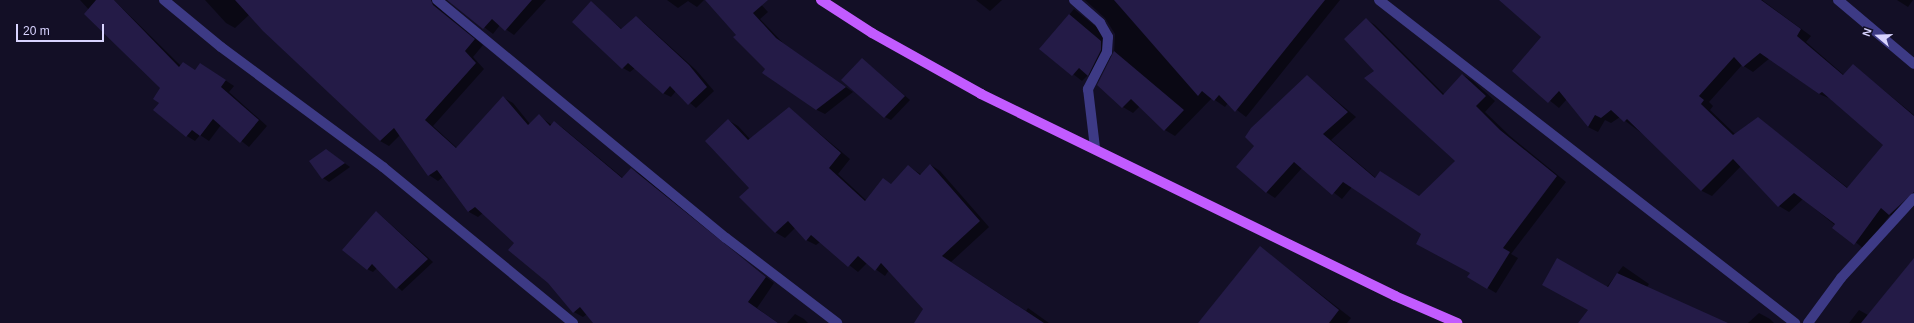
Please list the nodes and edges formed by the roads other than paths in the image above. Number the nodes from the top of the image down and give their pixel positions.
1 (164, 0) edge
2 (437, 0) edge
3 (821, 0) edge
4 (1074, 0) edge
5 (1379, 0) edge
6 (1838, 0) edge
7 (1914, 64) edge
8 (1095, 148) junction
9 (1914, 198) edge
10 (573, 323) edge
11 (837, 323) edge
12 (1457, 323) edge
13 (1795, 323) edge
14 (1808, 323) edge

1 - 10 street
2 - 11 street
3 - 8 main road
4 - 8 street
5 - 13 street
6 - 7 street
8 - 12 main road
9 - 14 street

